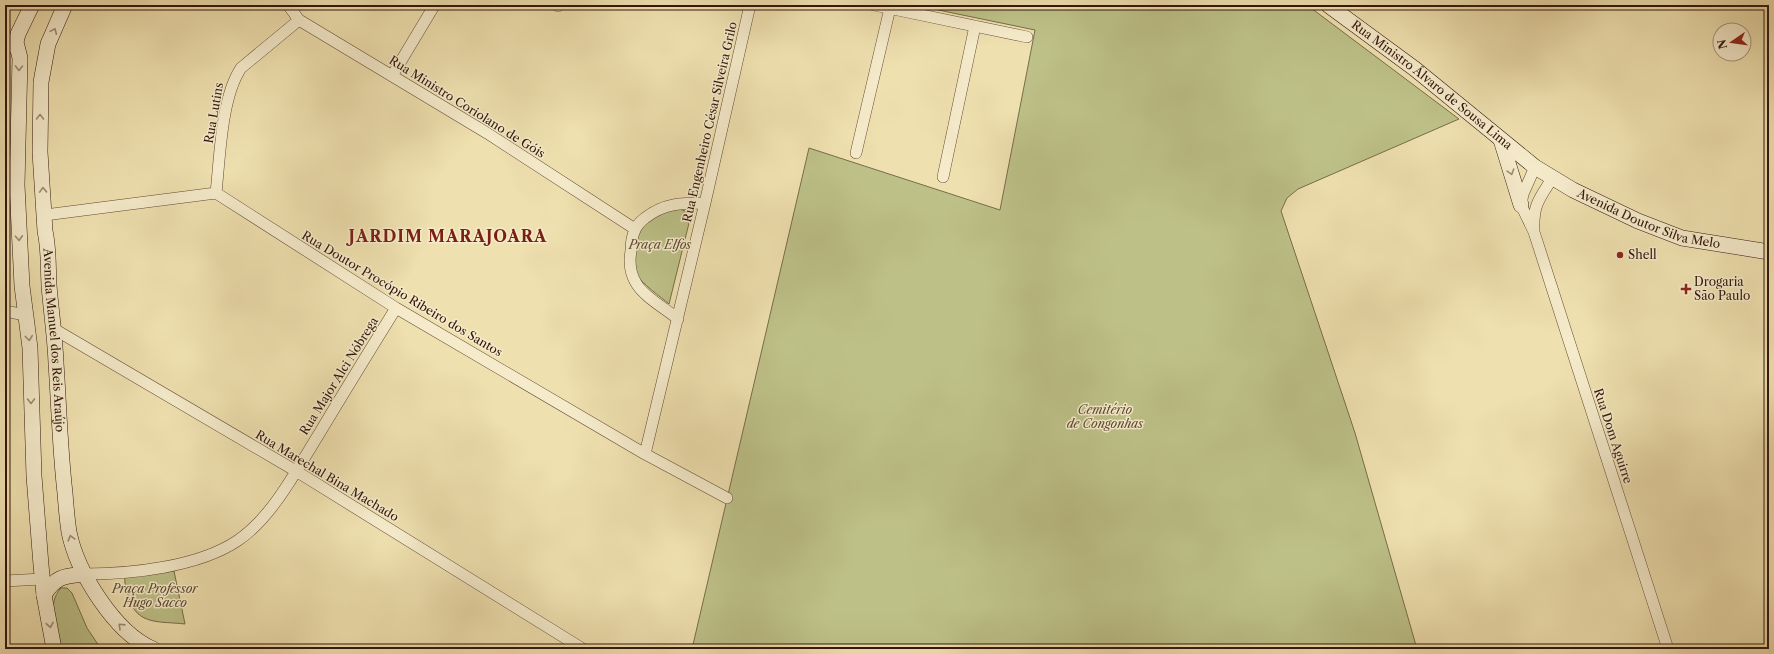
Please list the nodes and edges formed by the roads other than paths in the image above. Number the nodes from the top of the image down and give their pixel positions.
1 (32, 5) edge
2 (65, 5) edge
3 (288, 5) edge
4 (436, 5) edge
5 (750, 5) edge
6 (874, 5) edge
7 (1328, 5) edge
8 (890, 8) junction
9 (299, 20) junction
10 (975, 26) junction
11 (1027, 37) dead end
12 (11, 46) edge
13 (392, 76) junction
14 (1501, 140) junction
15 (856, 153) dead end
16 (1535, 167) junction
17 (943, 177) dead end
18 (1553, 177) junction
19 (216, 193) junction
20 (705, 203) junction
21 (1521, 205) junction
22 (45, 215) junction
23 (635, 229) junction
24 (1534, 232) junction
25 (1769, 252) edge
26 (396, 308) junction
27 (5, 311) edge
28 (25, 315) junction
29 (678, 319) junction
30 (54, 330) junction
31 (645, 454) junction
32 (296, 471) junction
33 (727, 498) dead end
34 (85, 574) junction
35 (42, 579) junction
36 (5, 581) edge
37 (44, 595) junction
38 (560, 636) junction
39 (54, 649) edge
40 (153, 649) edge
41 (566, 649) edge
42 (583, 649) edge
43 (1668, 649) edge

1 - 12 street, Avenida Manuel dos Reis Araújo
22 -> 2 street, Avenida Manuel dos Reis Araújo
3 - 9 street, Rua Ministro Coriolano de Góis
4 - 13 street
5 - 20 street, Rua Engenheiro César Silveira Grilo
6 - 8 street
7 - 14 street, Rua Ministro Álvaro de Sousa Lima
8 - 10 street
8 - 15 street
9 - 13 street, Rua Ministro Coriolano de Góis
9 - 19 street, Rua Lutins
10 - 11 street
10 - 17 street
12 -> 28 street, Avenida Manuel dos Reis Araújo
13 - 23 street, Rua Ministro Coriolano de Góis
14 - 16 street, Rua Ministro Álvaro de Sousa Lima
14 -> 21 street
16 - 18 street, Avenida Doutor Silva Melo
16 - 21 street
18 - 24 street, Rua Dom Aguirre
18 - 25 street, Avenida Doutor Silva Melo
19 - 22 street
19 - 26 street, Rua Doutor Procópio Ribeiro dos Santos
20 - 23 street
20 - 29 street, Rua Engenheiro César Silveira Grilo
21 - 24 street, Rua Dom Aguirre
22 - 30 street, Avenida Manuel dos Reis Araújo
23 - 29 street
24 - 43 street, Rua Dom Aguirre
26 - 31 street, Rua Doutor Procópio Ribeiro dos Santos
26 - 32 street, Rua Major Alci Nóbrega
27 - 28 street
28 -> 35 street, Avenida Manuel dos Reis Araújo
29 - 31 street, Rua Engenheiro César Silveira Grilo
30 - 32 street, Rua Marechal Bina Machado
34 -> 30 street, Avenida Manuel dos Reis Araújo
31 - 33 street, Rua Doutor Procópio Ribeiro dos Santos
32 - 34 street, Rua Major Alci Nóbrega
32 - 38 street, Rua Marechal Bina Machado
34 - 37 street
40 -> 34 street, Avenida Manuel dos Reis Araújo
35 - 36 street
35 - 37 street, Avenida Manuel dos Reis Araújo
37 -> 39 street, Avenida Manuel dos Reis Araújo
38 - 41 street
38 - 42 street, Rua Marechal Bina Machado

